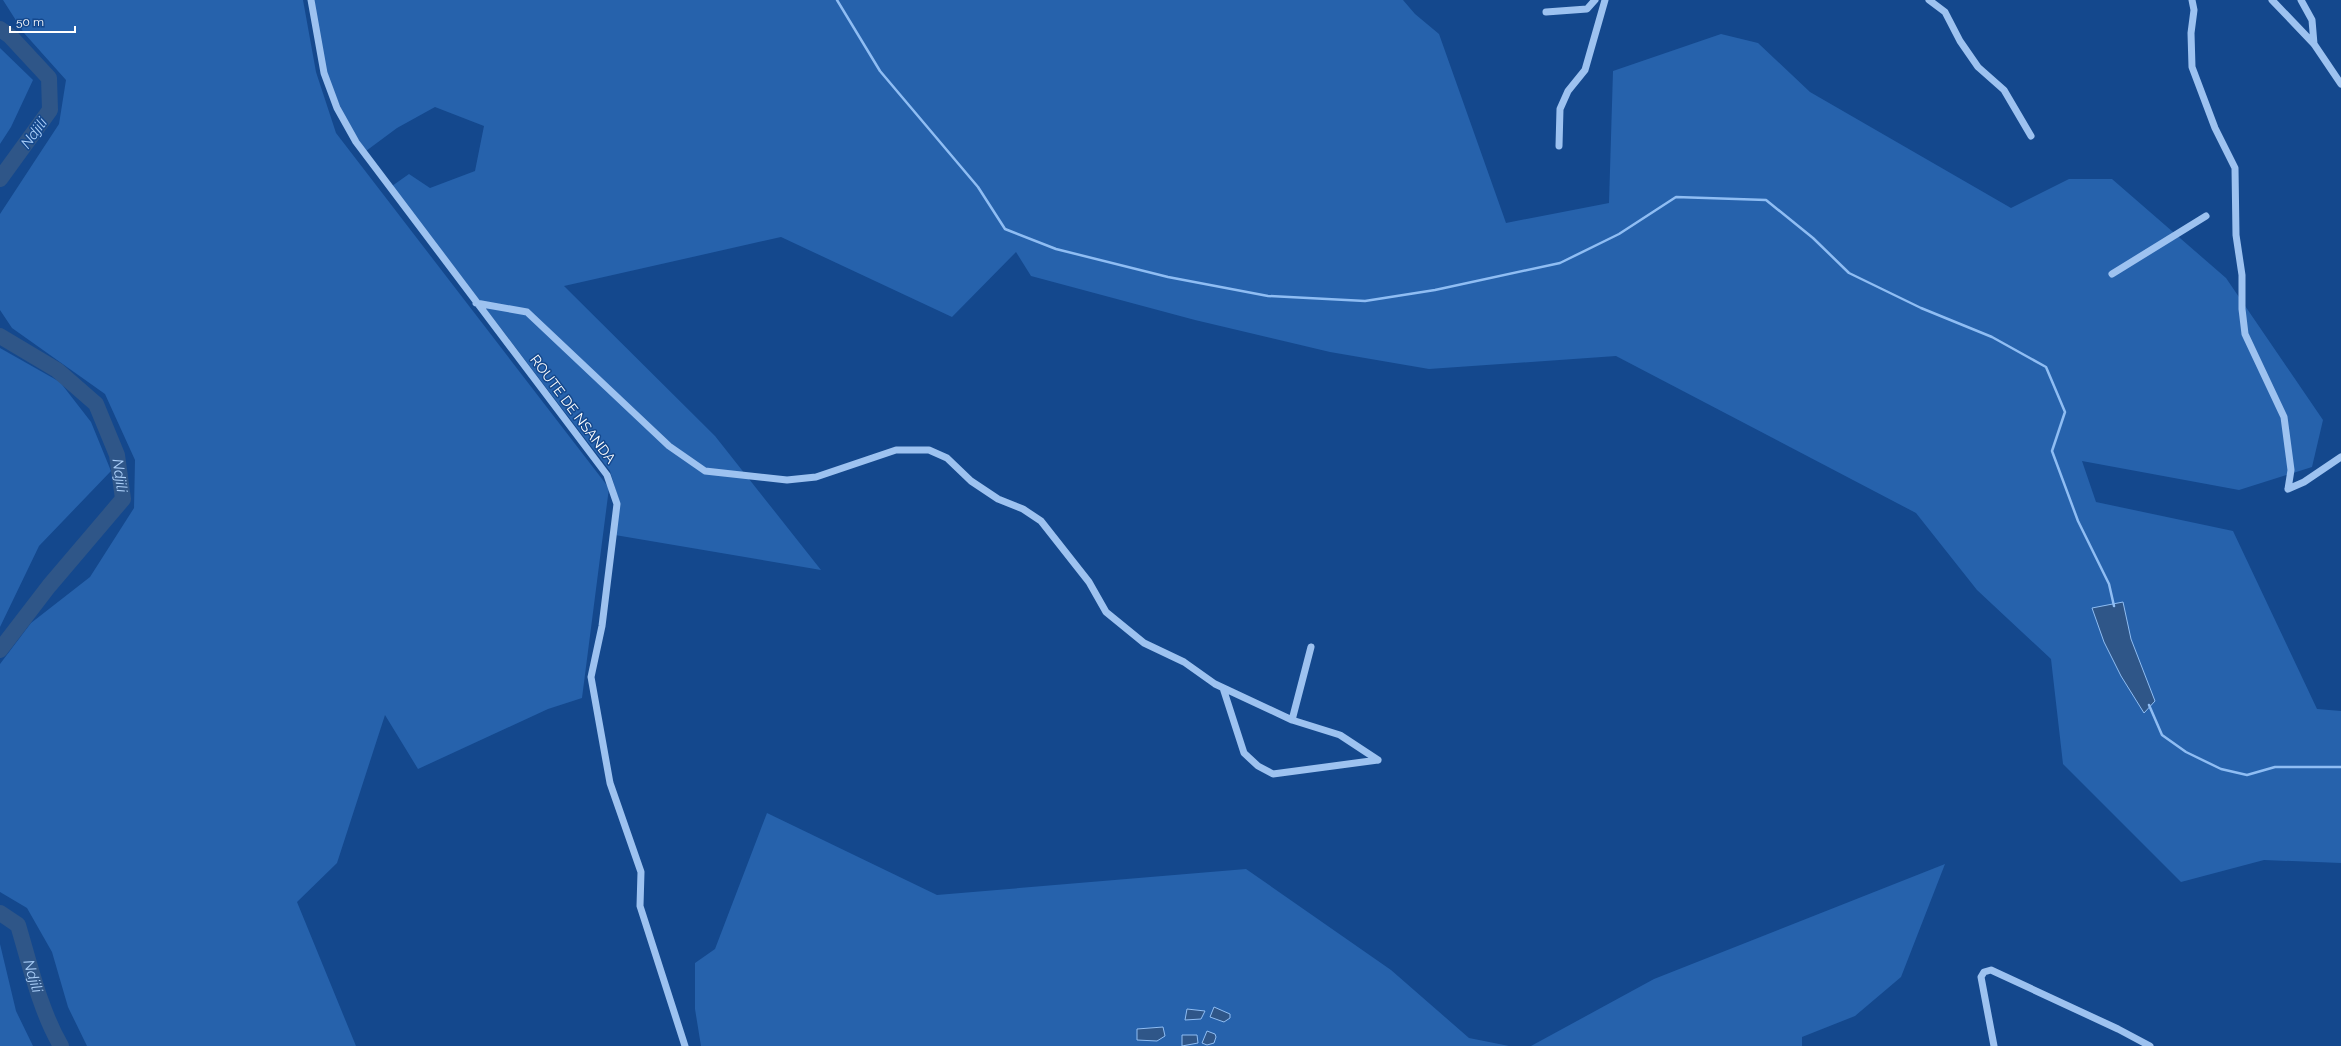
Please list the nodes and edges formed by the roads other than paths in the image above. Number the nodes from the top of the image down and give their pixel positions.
1 (311, 0) edge
2 (1595, 0) edge
3 (1605, 0) edge
4 (1929, 0) edge
5 (2192, 0) edge
6 (2272, 0) edge
7 (2301, 0) edge
8 (1546, 12) dead end
9 (2314, 44) junction
10 (2341, 84) edge
11 (2031, 136) dead end
12 (1558, 146) dead end
13 (2206, 216) dead end
14 (2112, 274) dead end
15 (476, 303) junction
16 (2341, 457) edge
17 (1311, 647) dead end
18 (1223, 688) junction
19 (1292, 720) junction
20 (685, 1046) edge
21 (1994, 1046) edge
22 (2150, 1046) edge

1 - 15 street, ROUTE DE NSANDA
2 - 8 street
3 - 12 street
4 - 11 street
5 - 16 street
6 - 9 street
7 - 9 street
9 - 10 street
13 - 14 street
15 - 18 street
15 - 20 street, ROUTE DE NSANDA
17 - 19 street
18 - 19 street
18 - 19 street
21 - 22 street

